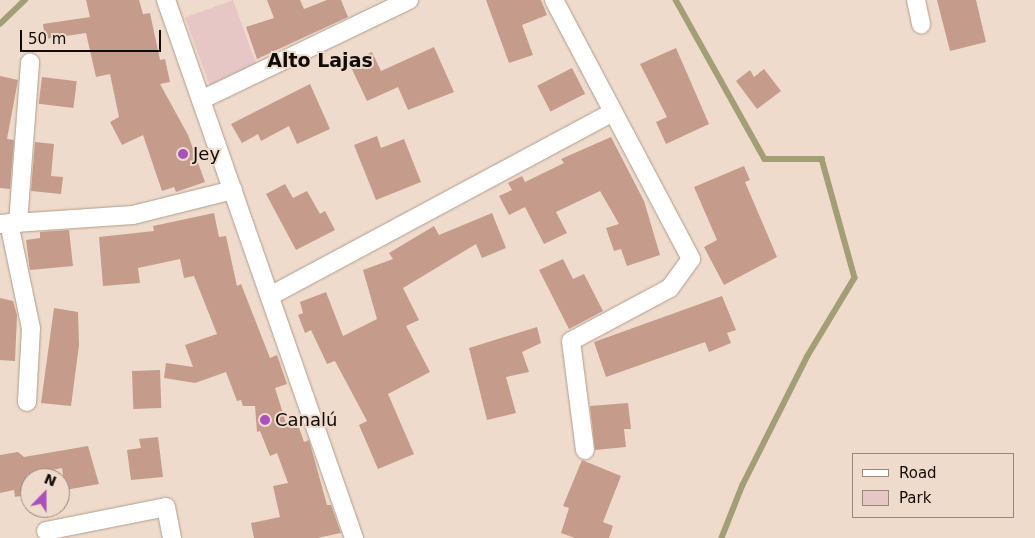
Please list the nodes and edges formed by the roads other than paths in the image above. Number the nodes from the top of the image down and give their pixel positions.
1 (166, 0) edge
2 (409, 0) edge
3 (554, 0) edge
4 (916, 0) edge
5 (920, 24) dead end
6 (30, 62) dead end
7 (201, 100) junction
8 (613, 112) junction
9 (233, 190) junction
10 (9, 223) edge
11 (270, 296) junction
12 (27, 402) dead end
13 (585, 450) dead end
14 (46, 531) dead end
15 (172, 538) edge
16 (354, 538) edge

1 - 7 street
2 - 7 street
3 - 8 street
4 - 5 street
6 - 10 street
7 - 9 street
8 - 11 street
8 - 13 street
9 - 10 street
9 - 11 street
10 - 12 street
11 - 16 street
14 - 15 street

